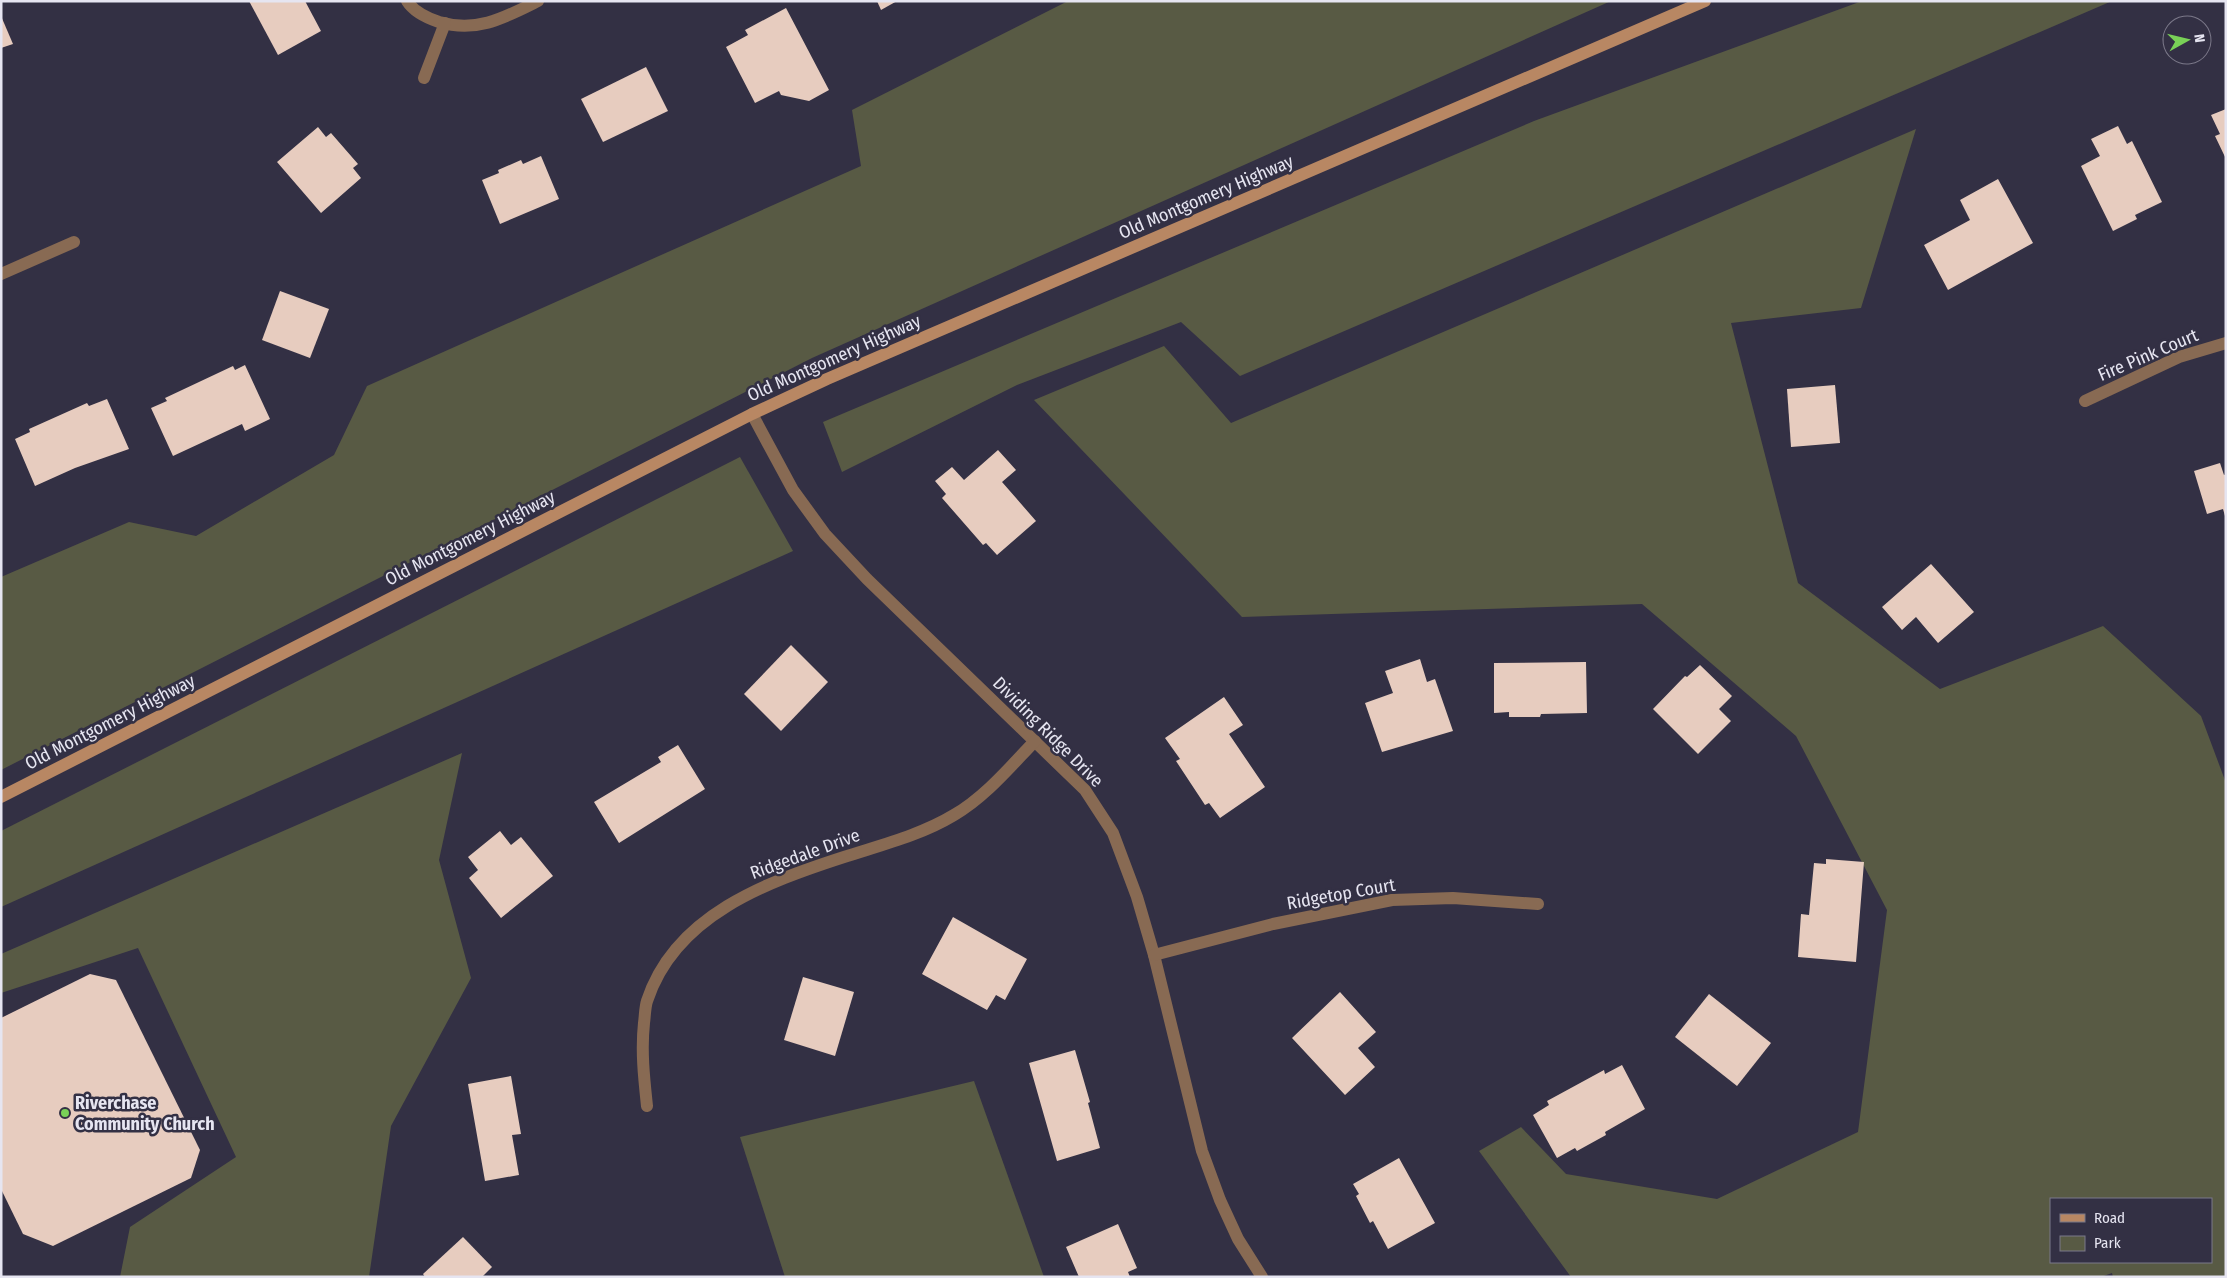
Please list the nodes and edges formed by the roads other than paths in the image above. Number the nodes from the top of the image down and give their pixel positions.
1 (407, 1) edge
2 (538, 1) edge
3 (1705, 1) edge
4 (445, 23) junction
5 (424, 78) dead end
6 (74, 242) dead end
7 (1, 274) edge
8 (2226, 343) edge
9 (2085, 401) dead end
10 (752, 414) junction
11 (1035, 741) junction
12 (1, 797) edge
13 (1538, 904) dead end
14 (1154, 955) junction
15 (647, 1106) dead end
16 (1262, 1277) edge

1 - 4 street
2 - 4 street
3 - 10 street, Old Montgomery Highway
4 - 5 street
6 - 7 street
8 - 9 street, Fire Pink Court
10 - 11 street, Dividing Ridge Drive
10 - 12 street, Old Montgomery Highway
11 - 14 street, Dividing Ridge Drive
11 - 15 street, Ridgedale Drive
13 - 14 street, Ridgetop Court
14 - 16 street, Dividing Ridge Drive

